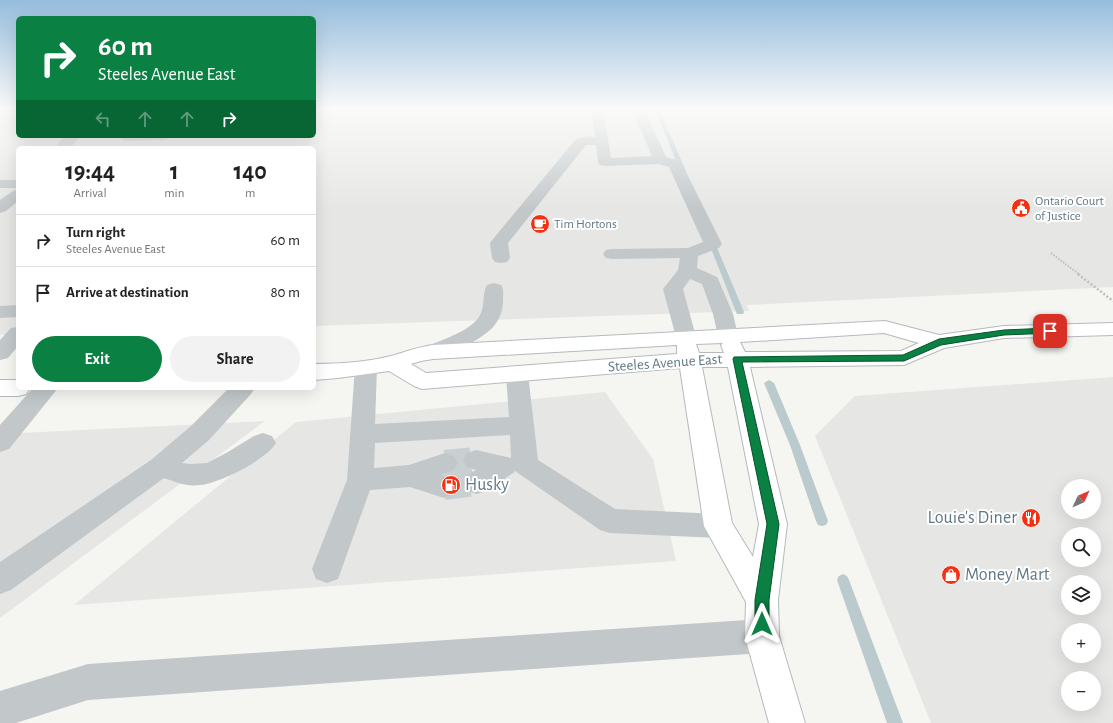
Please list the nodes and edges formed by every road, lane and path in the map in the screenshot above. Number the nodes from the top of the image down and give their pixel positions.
1 (601, 142) edge
2 (580, 143) edge
3 (653, 143) edge
4 (660, 160) junction
5 (0, 184) edge
6 (16, 184) edge
7 (16, 196) edge
8 (0, 208) edge
9 (1051, 253) dead end
10 (612, 254) dead end
11 (501, 258) dead end
12 (688, 262) junction
13 (494, 289) dead end
14 (1113, 301) edge
15 (16, 311) edge
16 (0, 312) edge
17 (1113, 329) edge
18 (16, 335) edge
19 (939, 342) junction
20 (733, 348) junction
21 (688, 349) junction
22 (433, 352) junction
23 (0, 353) edge
24 (393, 364) junction
25 (366, 367) junction
26 (316, 372) edge
27 (517, 374) junction
28 (0, 388) edge
29 (16, 388) edge
30 (44, 390) edge
31 (241, 390) edge
32 (521, 425) junction
33 (363, 434) junction
34 (0, 442) edge
35 (263, 443) dead end
36 (514, 465) junction
37 (160, 467) junction
38 (477, 472) tunnel mouth
39 (445, 475) tunnel mouth
40 (360, 480) junction
41 (718, 526) junction
42 (326, 569) dead end
43 (0, 580) edge
44 (762, 600) junction
45 (762, 636) junction
46 (0, 715) edge
47 (787, 723) edge

1 - 4 lane
2 - 11 lane
3 - 4 lane
4 - 12 lane
5 - 6 lane
7 - 8 lane
9 - 14 path
10 - 12 lane
12 - 20 lane
12 - 21 lane
13 - 22 lane
15 - 16 lane
17 - 19 main road, Steeles Avenue East
18 - 23 lane
19 - 20 main road, Steeles Avenue East
19 - 20 main road, Steeles Avenue East
20 - 21 main road, Steeles Avenue East
20 - 44 main road
21 - 22 main road, Steeles Avenue East
21 - 27 main road, Steeles Avenue East
21 - 41 main road
22 - 24 main road, Steeles Avenue East
24 - 25 main road, Steeles Avenue East
24 - 27 main road, Steeles Avenue East
25 - 26 main road, Steeles Avenue East
25 - 33 lane
27 - 32 lane
28 - 29 main road
30 - 34 lane
31 - 37 lane
32 - 33 lane
32 - 36 lane
33 - 40 lane
35 - 37 lane
36 - 38 lane
36 - 41 lane
37 - 43 lane
39 - 40 lane
40 - 42 lane
41 - 44 main road
44 - 45 main road
45 - 46 lane
45 - 47 main road

